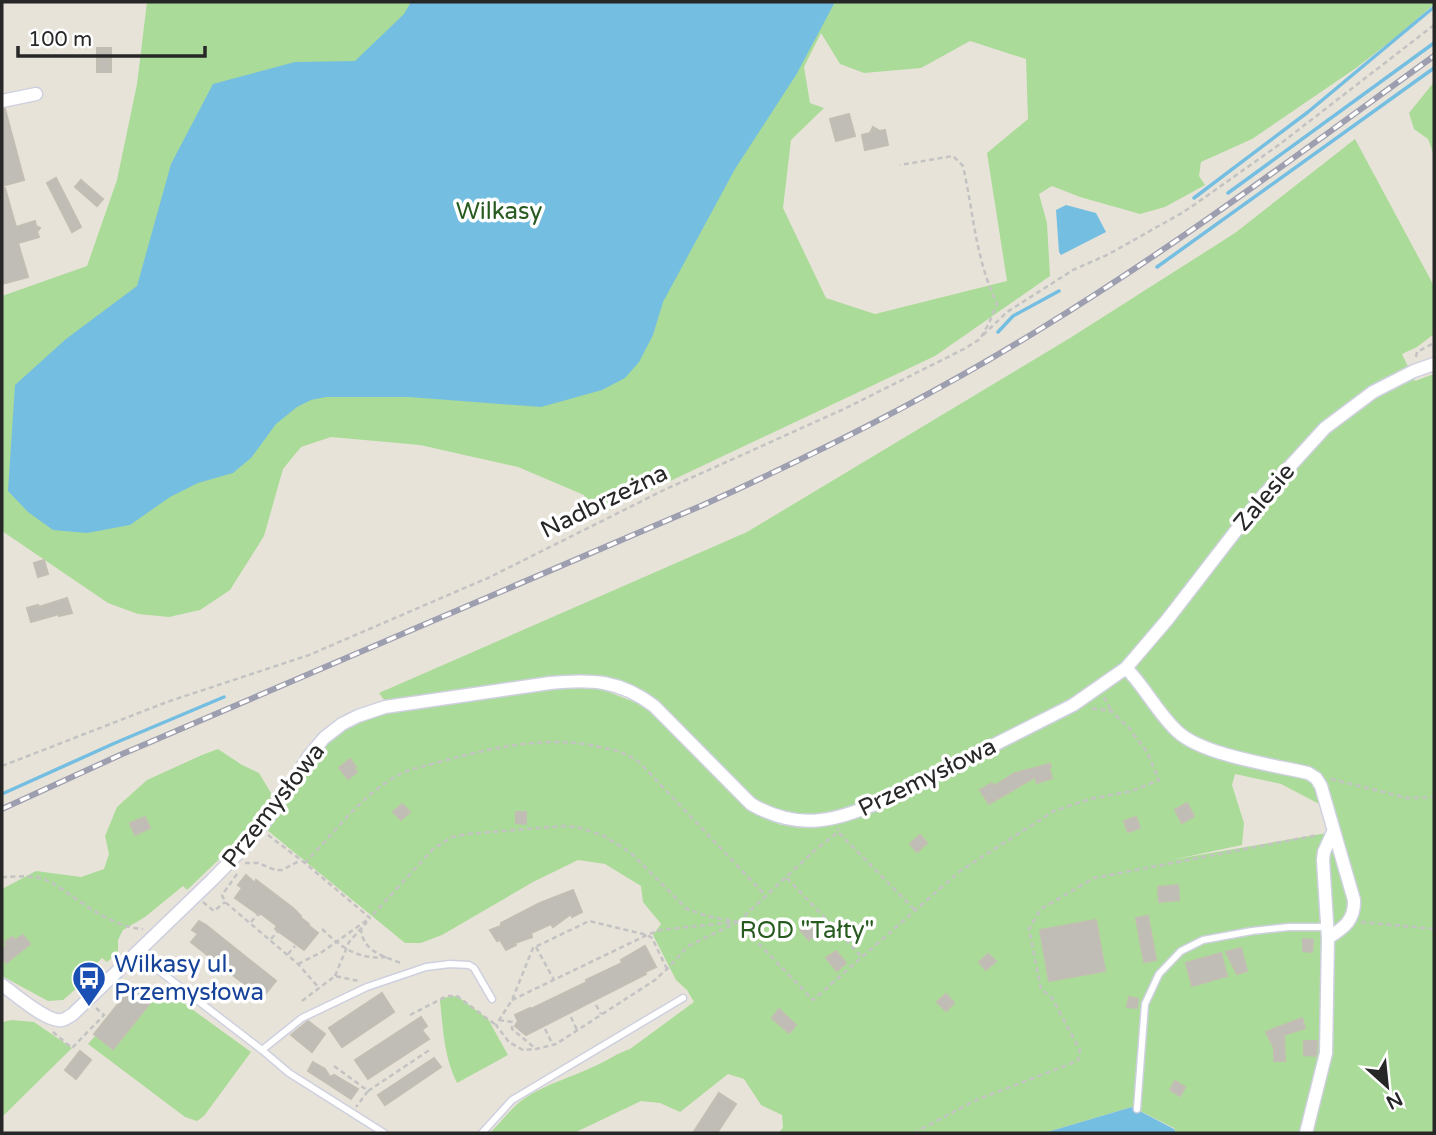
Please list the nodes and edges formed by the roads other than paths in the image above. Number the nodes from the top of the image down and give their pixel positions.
1 (36, 94) dead end
2 (2, 101) edge
3 (1434, 364) edge
4 (1126, 668) junction
5 (1333, 832) junction
6 (1328, 932) junction
7 (135, 953) junction
8 (2, 985) edge
9 (683, 998) dead end
10 (492, 999) dead end
11 (262, 1050) junction
12 (1137, 1109) dead end
13 (384, 1133) edge
14 (482, 1133) edge
15 (1306, 1133) edge

1 - 2 street
3 - 4 street, Zalesie
4 - 5 street
4 - 7 street, Przemysłowa
5 - 6 street
5 - 6 street
6 - 12 lane
6 - 15 street
7 - 8 street, Przemysłowa
7 - 11 lane
9 - 14 lane
10 - 11 lane
11 - 13 lane

